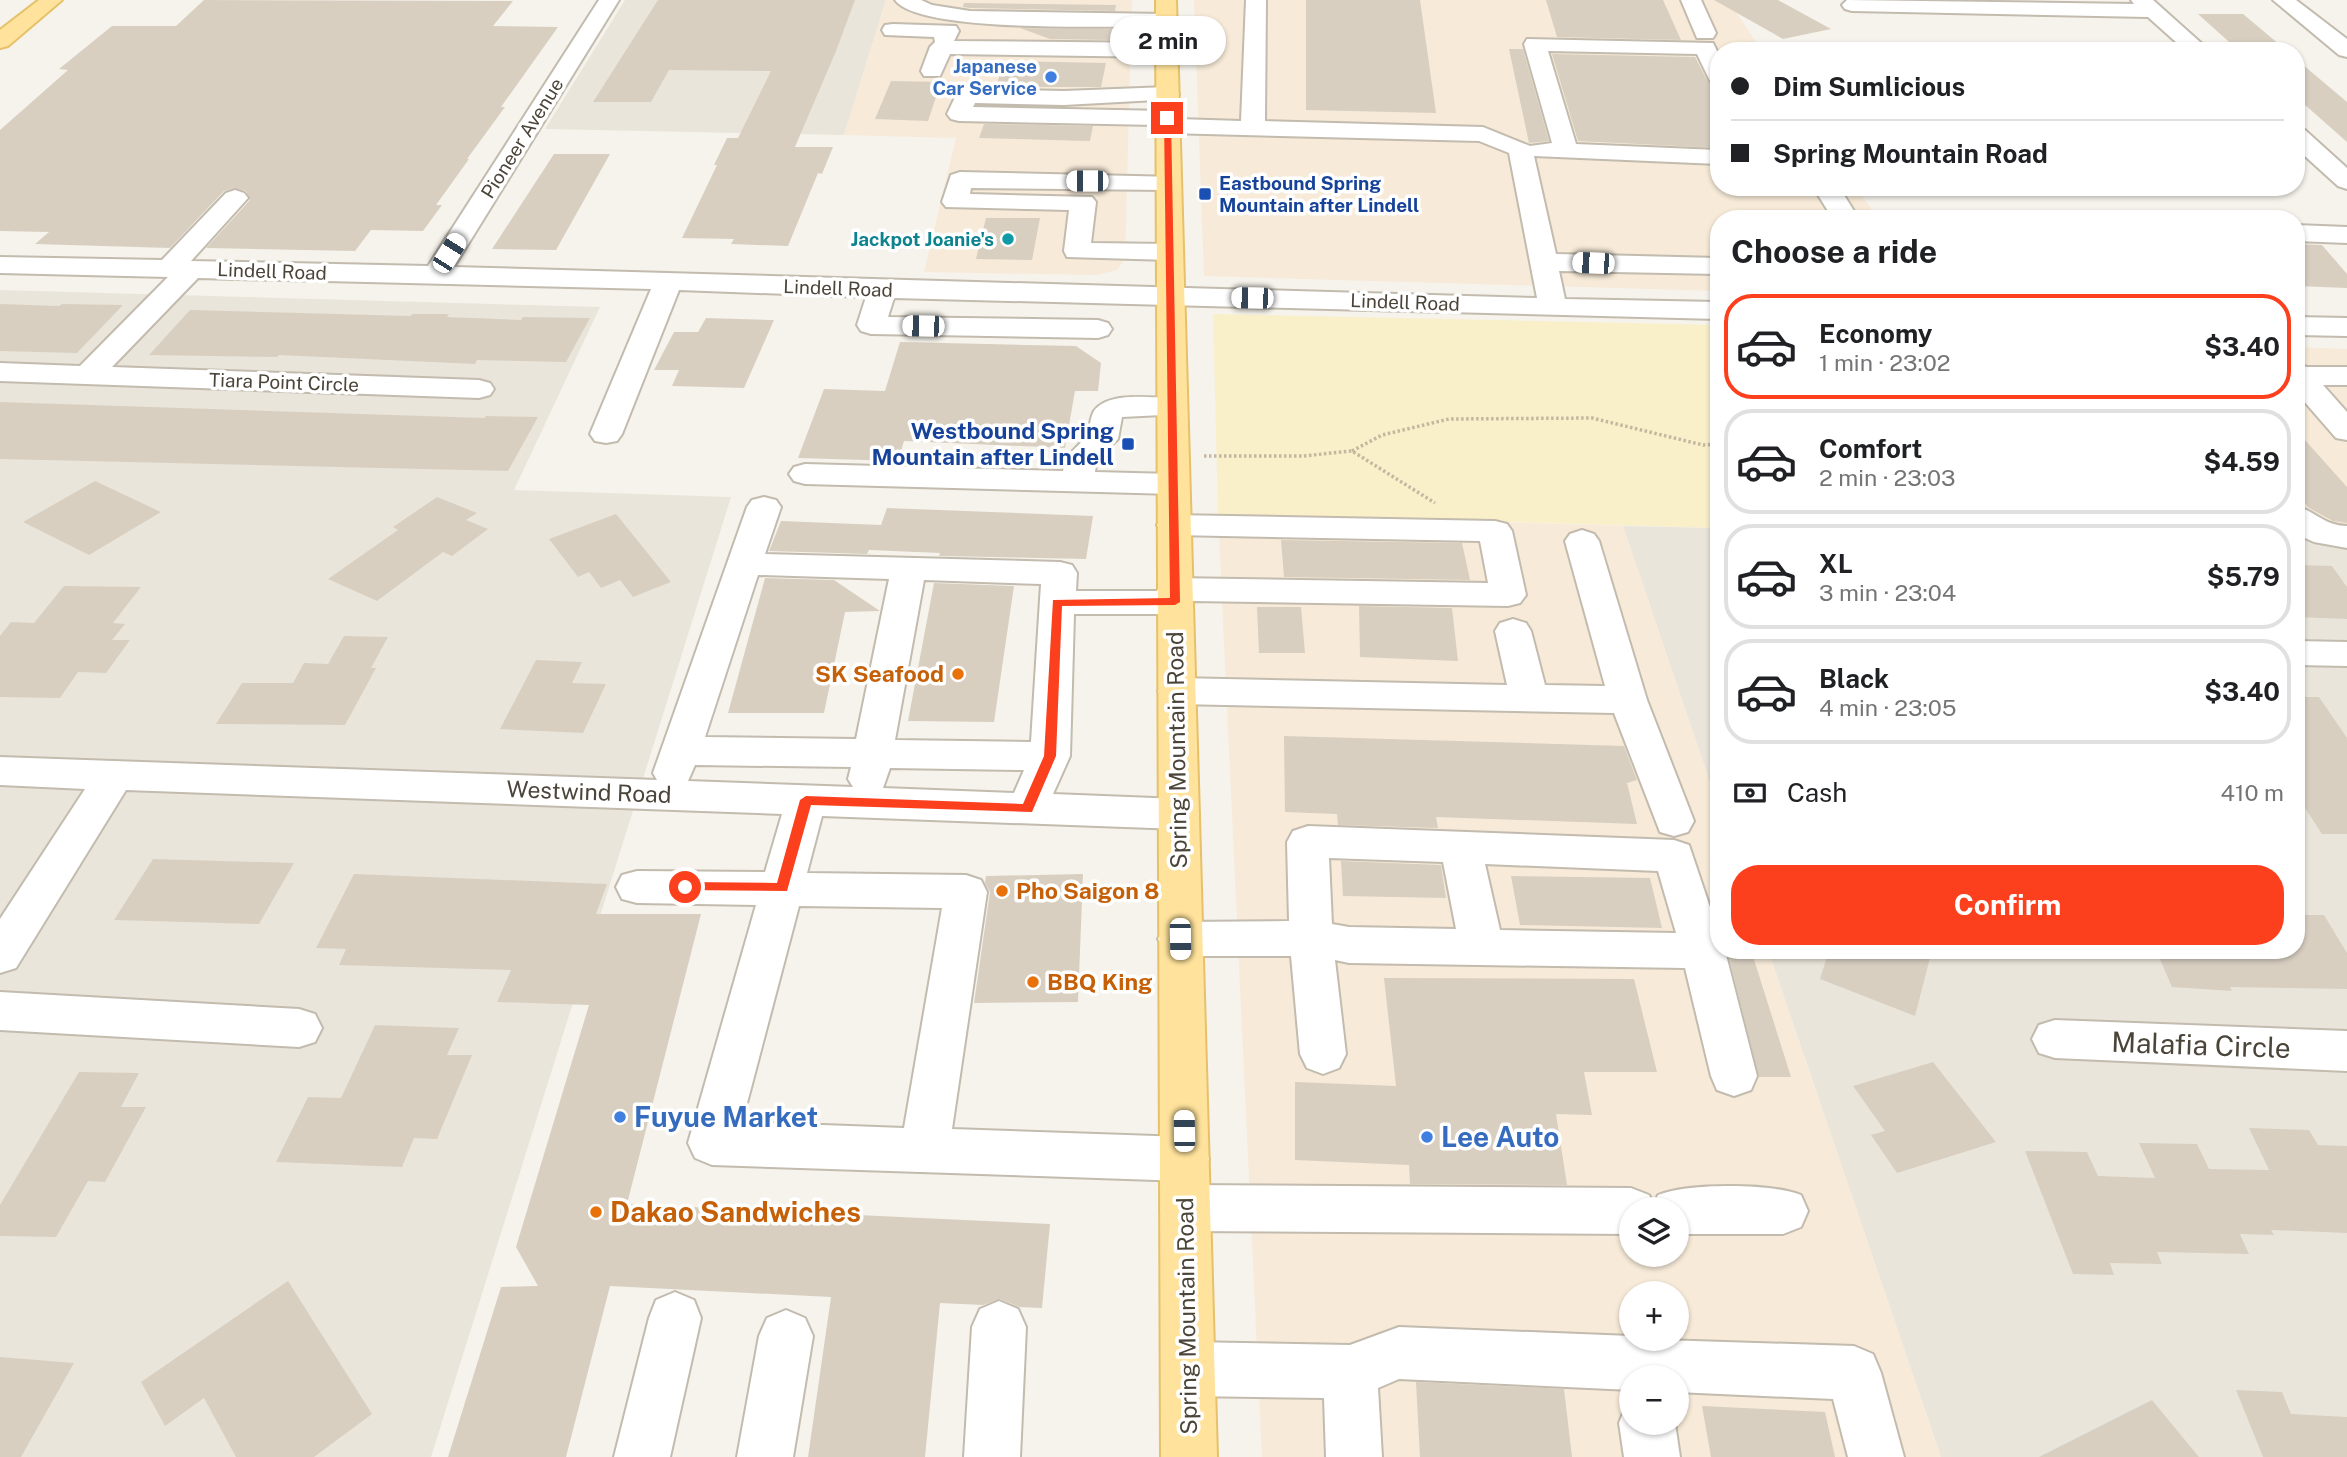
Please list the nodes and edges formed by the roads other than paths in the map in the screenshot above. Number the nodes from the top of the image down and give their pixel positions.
1 (52, 0) edge
2 (609, 0) edge
3 (905, 0) edge
4 (1256, 0) edge
5 (1691, 0) edge
6 (2283, 0) edge
7 (1852, 5) dead end
8 (2147, 5) edge
9 (1166, 10) edge
10 (1010, 24) dead end
11 (1101, 27) dead end
12 (893, 30) dead end
13 (1705, 33) dead end
14 (0, 41) edge
15 (2189, 42) edge
16 (941, 47) junction
17 (1006, 48) junction
18 (1097, 49) junction
19 (1167, 50) junction
20 (2347, 50) edge
21 (1710, 59) edge
22 (932, 71) dead end
23 (1167, 113) junction
24 (1253, 128) junction
25 (2305, 143) edge
26 (1566, 151) junction
27 (1710, 157) edge
28 (1522, 159) junction
29 (1710, 173) edge
30 (2347, 181) edge
31 (1168, 182) junction
32 (235, 198) dead end
33 (2305, 233) edge
34 (2347, 235) edge
35 (1169, 252) junction
36 (1544, 261) junction
37 (0, 265) edge
38 (1710, 266) edge
39 (180, 269) junction
40 (435, 276) junction
41 (668, 282) junction
42 (883, 289) junction
43 (1062, 293) junction
44 (1170, 296) junction
45 (1553, 306) junction
46 (1710, 311) edge
47 (2305, 326) edge
48 (2347, 327) edge
49 (1053, 329) junction
50 (1098, 329) dead end
51 (0, 372) edge
52 (89, 374) junction
53 (2305, 375) edge
54 (2347, 376) edge
55 (2305, 383) edge
56 (479, 389) dead end
57 (1172, 407) junction
58 (2344, 424) edge
59 (606, 433) dead end
60 (1173, 470) junction
61 (805, 474) dead end
62 (1077, 481) junction
63 (764, 507) dead end
64 (1174, 525) junction
65 (2305, 525) edge
66 (2347, 537) edge
67 (1582, 541) dead end
68 (745, 564) junction
69 (909, 568) junction
70 (1175, 595) junction
71 (1057, 603) junction
72 (1513, 631) dead end
73 (2305, 653) edge
74 (2347, 654) edge
75 (1177, 691) junction
76 (1530, 698) junction
77 (1628, 700) junction
78 (681, 751) junction
79 (873, 754) junction
80 (1050, 756) junction
81 (0, 771) edge
82 (115, 775) junction
83 (666, 795) junction
84 (806, 800) junction
85 (863, 803) junction
86 (1027, 809) junction
87 (1179, 814) junction
88 (1674, 821) dead end
89 (1461, 847) junction
90 (637, 887) dead end
91 (782, 887) junction
92 (1311, 938) junction
93 (1180, 939) junction
94 (1482, 948) junction
95 (1703, 951) junction
96 (0, 956) edge
97 (0, 1011) edge
98 (299, 1028) dead end
99 (2055, 1039) dead end
100 (2347, 1051) edge
101 (1323, 1054) dead end
102 (1734, 1076) dead end
103 (925, 1150) junction
104 (1185, 1159) junction
105 (1185, 1208) junction
106 (1619, 1211) edge
107 (1689, 1211) edge
108 (1783, 1212) dead end
109 (675, 1318) dead end
110 (999, 1327) dead end
111 (786, 1336) dead end
112 (1188, 1369) junction
113 (1619, 1369) edge
114 (1689, 1371) edge
115 (1350, 1372) junction
116 (1649, 1435) edge
117 (642, 1457) edge
118 (765, 1457) edge
119 (992, 1457) edge
120 (1189, 1457) edge
121 (1354, 1457) edge
122 (1652, 1457) edge
123 (1876, 1457) edge

1 - 14 main road
2 - 40 street, Pioneer Avenue
3 - 9 street
4 - 24 street
5 - 13 street
6 - 20 street
7 - 8 street
8 - 15 street
9 - 19 main road, Spring Mountain Road
10 - 17 street
11 - 18 street
12 - 16 street
16 - 17 street
16 - 22 street
17 - 18 street
18 - 19 street
19 - 23 main road, Spring Mountain Road
21 - 26 street
23 - 23 street
23 - 24 street
23 - 31 main road, Spring Mountain Road
24 - 28 street
25 - 30 street
26 - 27 street
26 - 28 street
28 - 29 street
28 - 36 street
31 - 35 main road, Spring Mountain Road
31 - 35 street
32 - 39 street
33 - 34 street
35 - 44 main road, Spring Mountain Road
36 - 38 street
36 - 45 street
37 - 39 street, Lindell Road
39 - 40 street, Lindell Road
39 - 52 street
40 - 41 street, Lindell Road
41 - 42 street, Lindell Road
41 - 59 street
42 - 43 street, Lindell Road
42 - 49 street
43 - 44 street, Lindell Road
43 - 49 street
44 - 45 street, Lindell Road
44 - 57 main road, Spring Mountain Road
45 - 46 street, Lindell Road
47 - 48 street
49 - 50 street
51 - 52 street, Tiara Point Circle
52 - 56 street, Tiara Point Circle
53 - 54 street
55 - 58 street
57 - 60 main road, Spring Mountain Road
57 - 62 street
60 - 62 street
60 - 64 main road, Spring Mountain Road
61 - 62 street
63 - 68 street
64 - 70 main road, Spring Mountain Road
64 - 70 street
65 - 66 street
67 - 77 street
68 - 69 street
68 - 78 street
69 - 71 street
69 - 79 street
70 - 71 street
70 - 75 main road, Spring Mountain Road
71 - 80 street
72 - 76 street
73 - 74 street
75 - 76 street
75 - 87 main road, Spring Mountain Road
76 - 77 street
77 - 88 street
78 - 79 street
78 - 83 street
79 - 80 street
79 - 85 street
80 - 86 street
81 - 82 street, Westwind Road
82 - 83 street, Westwind Road
82 - 96 street
83 - 84 street, Westwind Road
84 - 85 street, Westwind Road
84 - 91 street
85 - 86 street, Westwind Road
86 - 87 street, Westwind Road
87 - 93 main road, Spring Mountain Road
89 - 92 street
89 - 94 street
89 - 95 street
90 - 91 street
91 - 103 street
91 - 103 street
92 - 93 street
92 - 94 street
92 - 101 street
93 - 104 main road, Spring Mountain Road
94 - 95 street
95 - 102 street
97 - 98 street
99 - 100 street, Malafia Circle
103 - 104 street
104 - 105 main road, Spring Mountain Road
105 - 106 street
105 - 112 main road, Spring Mountain Road
107 - 108 street
109 - 117 street
110 - 119 street
111 - 118 street
112 - 115 street
112 - 120 main road, Spring Mountain Road
113 - 115 street
114 - 123 street
115 - 121 street
116 - 122 street

